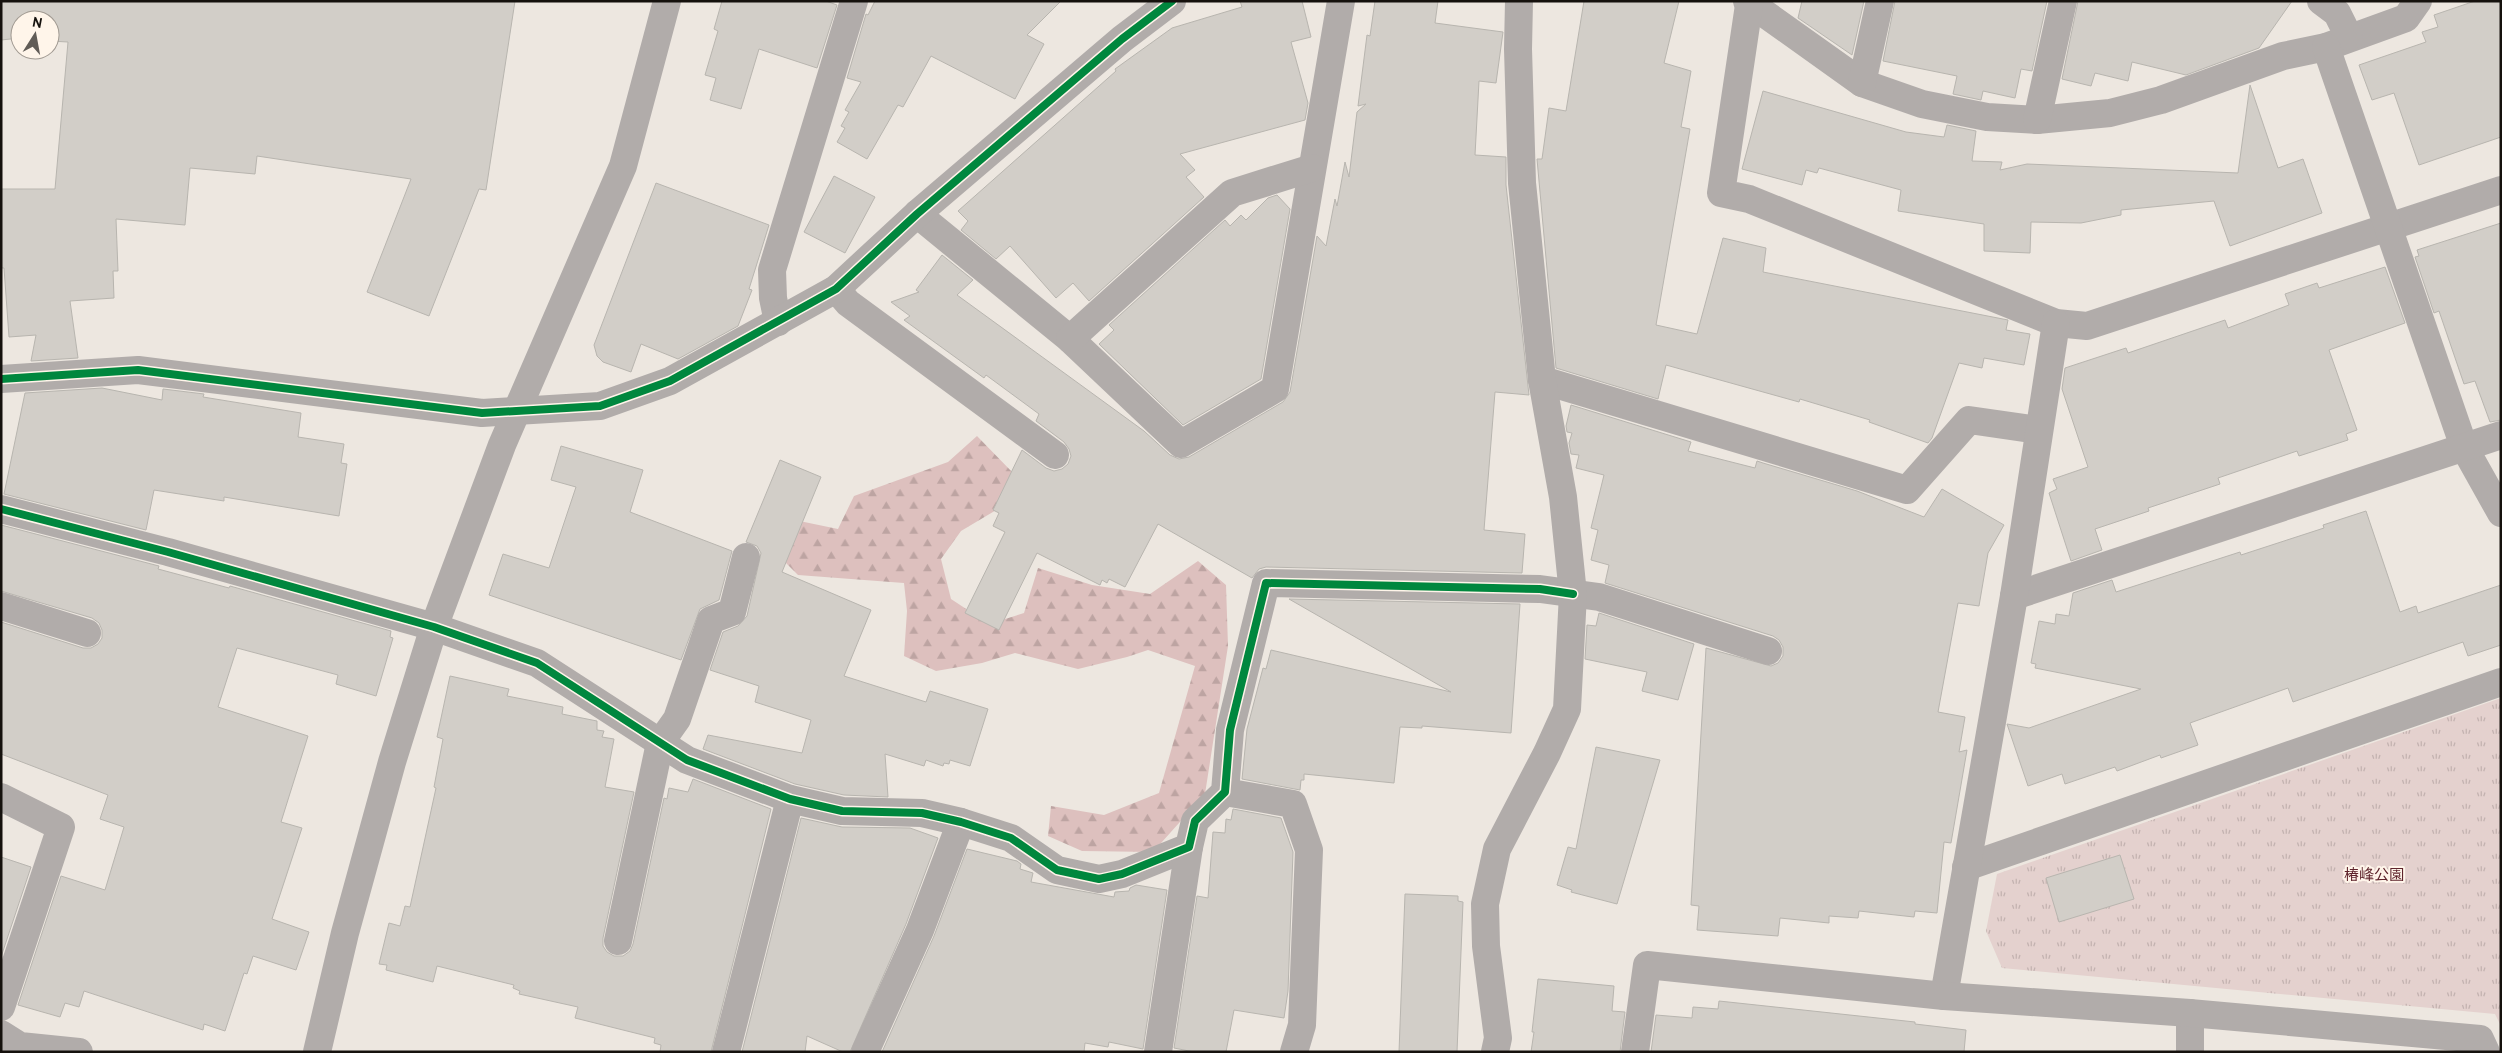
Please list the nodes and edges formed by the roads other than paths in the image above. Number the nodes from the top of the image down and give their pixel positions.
1 (667, 1) edge
2 (854, 1) edge
3 (1172, 1) edge
4 (1341, 1) edge
5 (1519, 1) edge
6 (1880, 1) edge
7 (2063, 1) edge
8 (2321, 1) edge
9 (2418, 1) edge
10 (1748, 3) edge
11 (2337, 42) junction
12 (1862, 83) junction
13 (2037, 120) junction
14 (1312, 168) junction
15 (2501, 190) edge
16 (917, 214) junction
17 (2388, 228) junction
18 (836, 288) junction
19 (778, 322) junction
20 (2056, 323) junction
21 (1070, 339) junction
22 (1, 379) edge
23 (1542, 380) junction
24 (518, 409) junction
25 (2039, 430) junction
26 (2501, 435) edge
27 (2464, 447) junction
28 (1055, 455) dead end
29 (1, 509) edge
30 (2501, 513) edge
31 (746, 558) dead end
32 (1573, 594) junction
33 (2014, 596) junction
34 (1, 606) edge
35 (434, 627) junction
36 (87, 633) dead end
37 (1768, 651) dead end
38 (2501, 682) edge
39 (660, 742) junction
40 (1225, 792) junction
41 (1, 797) edge
42 (790, 800) junction
43 (961, 822) junction
44 (1189, 847) junction
45 (1966, 867) junction
46 (618, 941) dead end
47 (1944, 996) junction
48 (1, 1007) edge
49 (2190, 1013) junction
50 (1, 1034) edge
51 (79, 1052) edge
52 (317, 1052) edge
53 (726, 1052) edge
54 (865, 1052) edge
55 (1158, 1052) edge
56 (1294, 1052) edge
57 (1495, 1052) edge
58 (1635, 1052) edge
59 (2190, 1052) edge
60 (2486, 1052) edge

1 - 24 street
2 - 19 street
3 - 16 street
4 - 14 street
5 - 23 street
6 - 12 street
7 - 13 street
8 - 11 street
9 - 11 street
10 - 12 street
10 - 20 street
11 - 13 street
11 - 17 street
12 - 13 street
14 - 21 street
14 - 21 street
15 - 17 street
16 - 18 street
16 - 21 street
17 - 20 street
17 - 27 street
18 - 19 street
18 - 28 street
19 - 24 street
20 - 25 street
22 - 24 street
23 - 25 street
23 - 32 street
24 - 35 street
25 - 33 street
26 - 27 street
27 - 30 street
27 - 33 street
29 - 35 street
31 - 39 street
32 - 37 street
32 - 40 street
32 - 57 street
33 - 45 street
34 - 36 street
35 - 39 street
35 - 52 street
38 - 45 street
39 - 42 street
39 - 46 street
40 - 44 street
40 - 56 street
41 - 48 street
42 - 43 street
42 - 53 street
43 - 44 street
43 - 54 street
44 - 55 street
45 - 47 street
47 - 49 street
47 - 58 street
49 - 59 street
49 - 60 street
50 - 51 street

